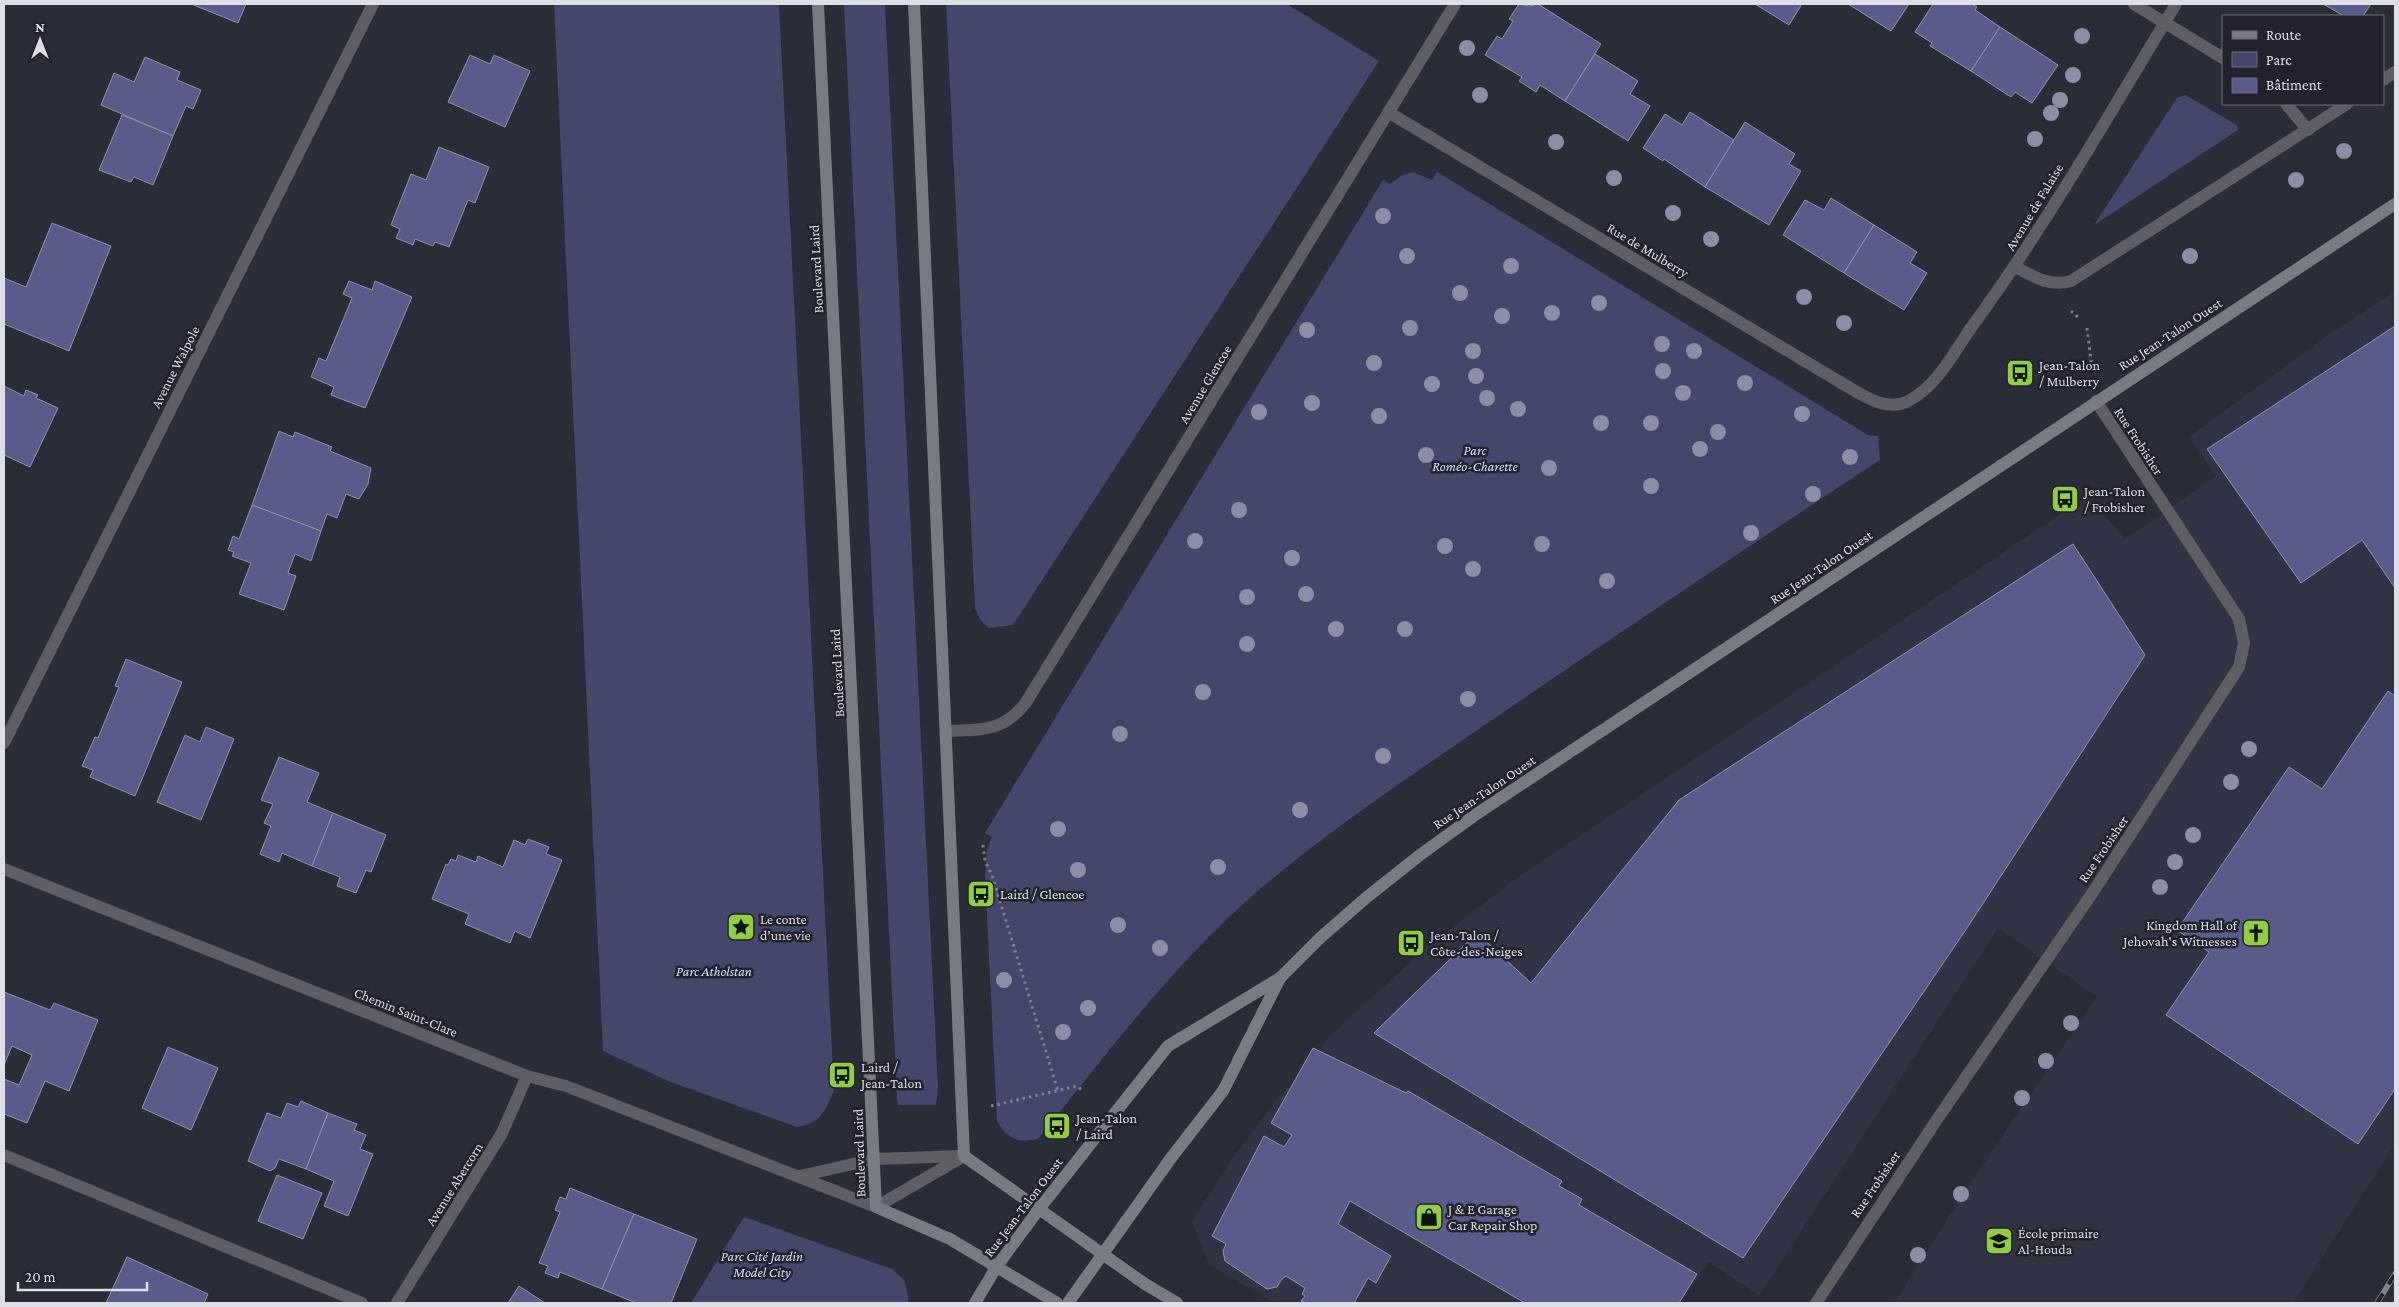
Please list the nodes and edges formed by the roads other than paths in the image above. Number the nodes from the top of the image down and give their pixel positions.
1 (373, 4) edge
2 (818, 4) edge
3 (914, 4) edge
4 (1455, 4) edge
5 (2134, 4) edge
6 (2176, 4) edge
7 (2164, 23) junction
8 (2222, 57) edge
9 (2395, 72) edge
10 (2384, 79) edge
11 (2287, 105) edge
12 (2346, 105) edge
13 (1388, 112) junction
14 (2308, 130) junction
15 (2395, 204) edge
16 (2016, 267) junction
17 (2096, 401) junction
18 (1895, 406) joint
19 (946, 731) junction
20 (4, 743) edge
21 (4, 869) edge
22 (1280, 978) junction
23 (527, 1076) junction
24 (4, 1155) edge
25 (964, 1156) junction
26 (875, 1159) junction
27 (800, 1176) junction
28 (876, 1207) junction
29 (1039, 1209) junction
30 (1103, 1254) junction
31 (997, 1266) junction
32 (362, 1303) edge
33 (398, 1303) edge
34 (975, 1303) edge
35 (1057, 1303) edge
36 (1068, 1303) edge
37 (1177, 1303) edge
38 (1816, 1303) edge

1 - 20 street, Avenue Walpole
2 - 26 street, Boulevard Laird
3 - 19 street
4 - 13 street, Avenue Glencoe
5 - 7 street
6 - 7 street, Avenue de Falaise
7 - 8 street
7 - 16 street, Avenue de Falaise
9 - 10 street
11 - 14 street
12 - 14 street
13 - 18 street, Rue de Mulberry
13 - 19 street, Avenue Glencoe
14 - 16 street
15 - 17 street, Rue Jean-Talon Ouest
16 - 18 street, Avenue de Falaise
17 - 22 street, Rue Jean-Talon Ouest
17 - 38 street, Rue Frobisher
19 - 25 street
21 - 23 street, Chemin Saint-Clare
22 - 29 street, Rue Jean-Talon Ouest
22 - 30 street, Rue Jean-Talon Ouest
23 - 27 street, Chemin Saint-Clare
23 - 33 street, Avenue Abercorn
24 - 32 street
25 - 26 street
25 - 28 street
25 - 29 street
26 - 27 street
26 - 28 street, Boulevard Laird
27 - 28 street, Chemin Saint-Clare
28 - 31 street, Boulevard Laird
29 - 30 street
29 - 31 street, Rue Jean-Talon Ouest
30 - 36 street, Rue Jean-Talon Ouest
30 - 37 street
31 - 34 street, Rue Jean-Talon Ouest
31 - 35 street, Boulevard Laird

